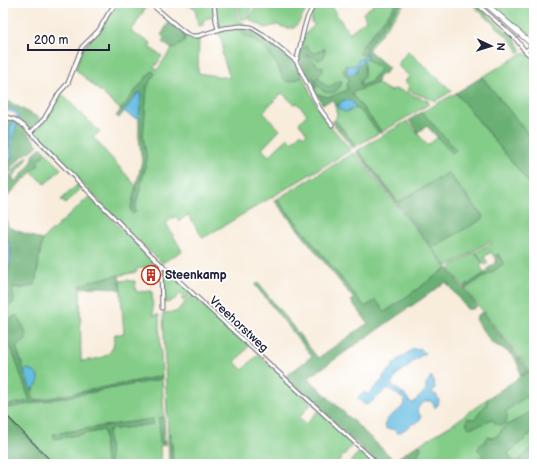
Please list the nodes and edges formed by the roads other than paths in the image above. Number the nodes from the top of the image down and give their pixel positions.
1 (116, 3) edge
2 (150, 3) edge
3 (214, 3) edge
4 (316, 3) edge
5 (476, 3) edge
6 (485, 3) edge
7 (218, 30) junction
8 (533, 47) edge
9 (524, 50) junction
10 (534, 56) edge
11 (296, 61) junction
12 (3, 116) edge
13 (332, 125) dead end
14 (30, 133) junction
15 (163, 265) junction
16 (162, 308) dead end
17 (378, 464) edge

1 - 14 street
2 - 7 street
3 - 7 street
4 - 11 street
5 - 9 street
6 - 8 main road
7 - 11 street
8 - 9 street
9 - 10 street
11 - 13 street
12 - 14 street, Vreehorstweg
14 - 15 street, Vreehorstweg
15 - 16 street
15 - 17 street, Vreehorstweg

